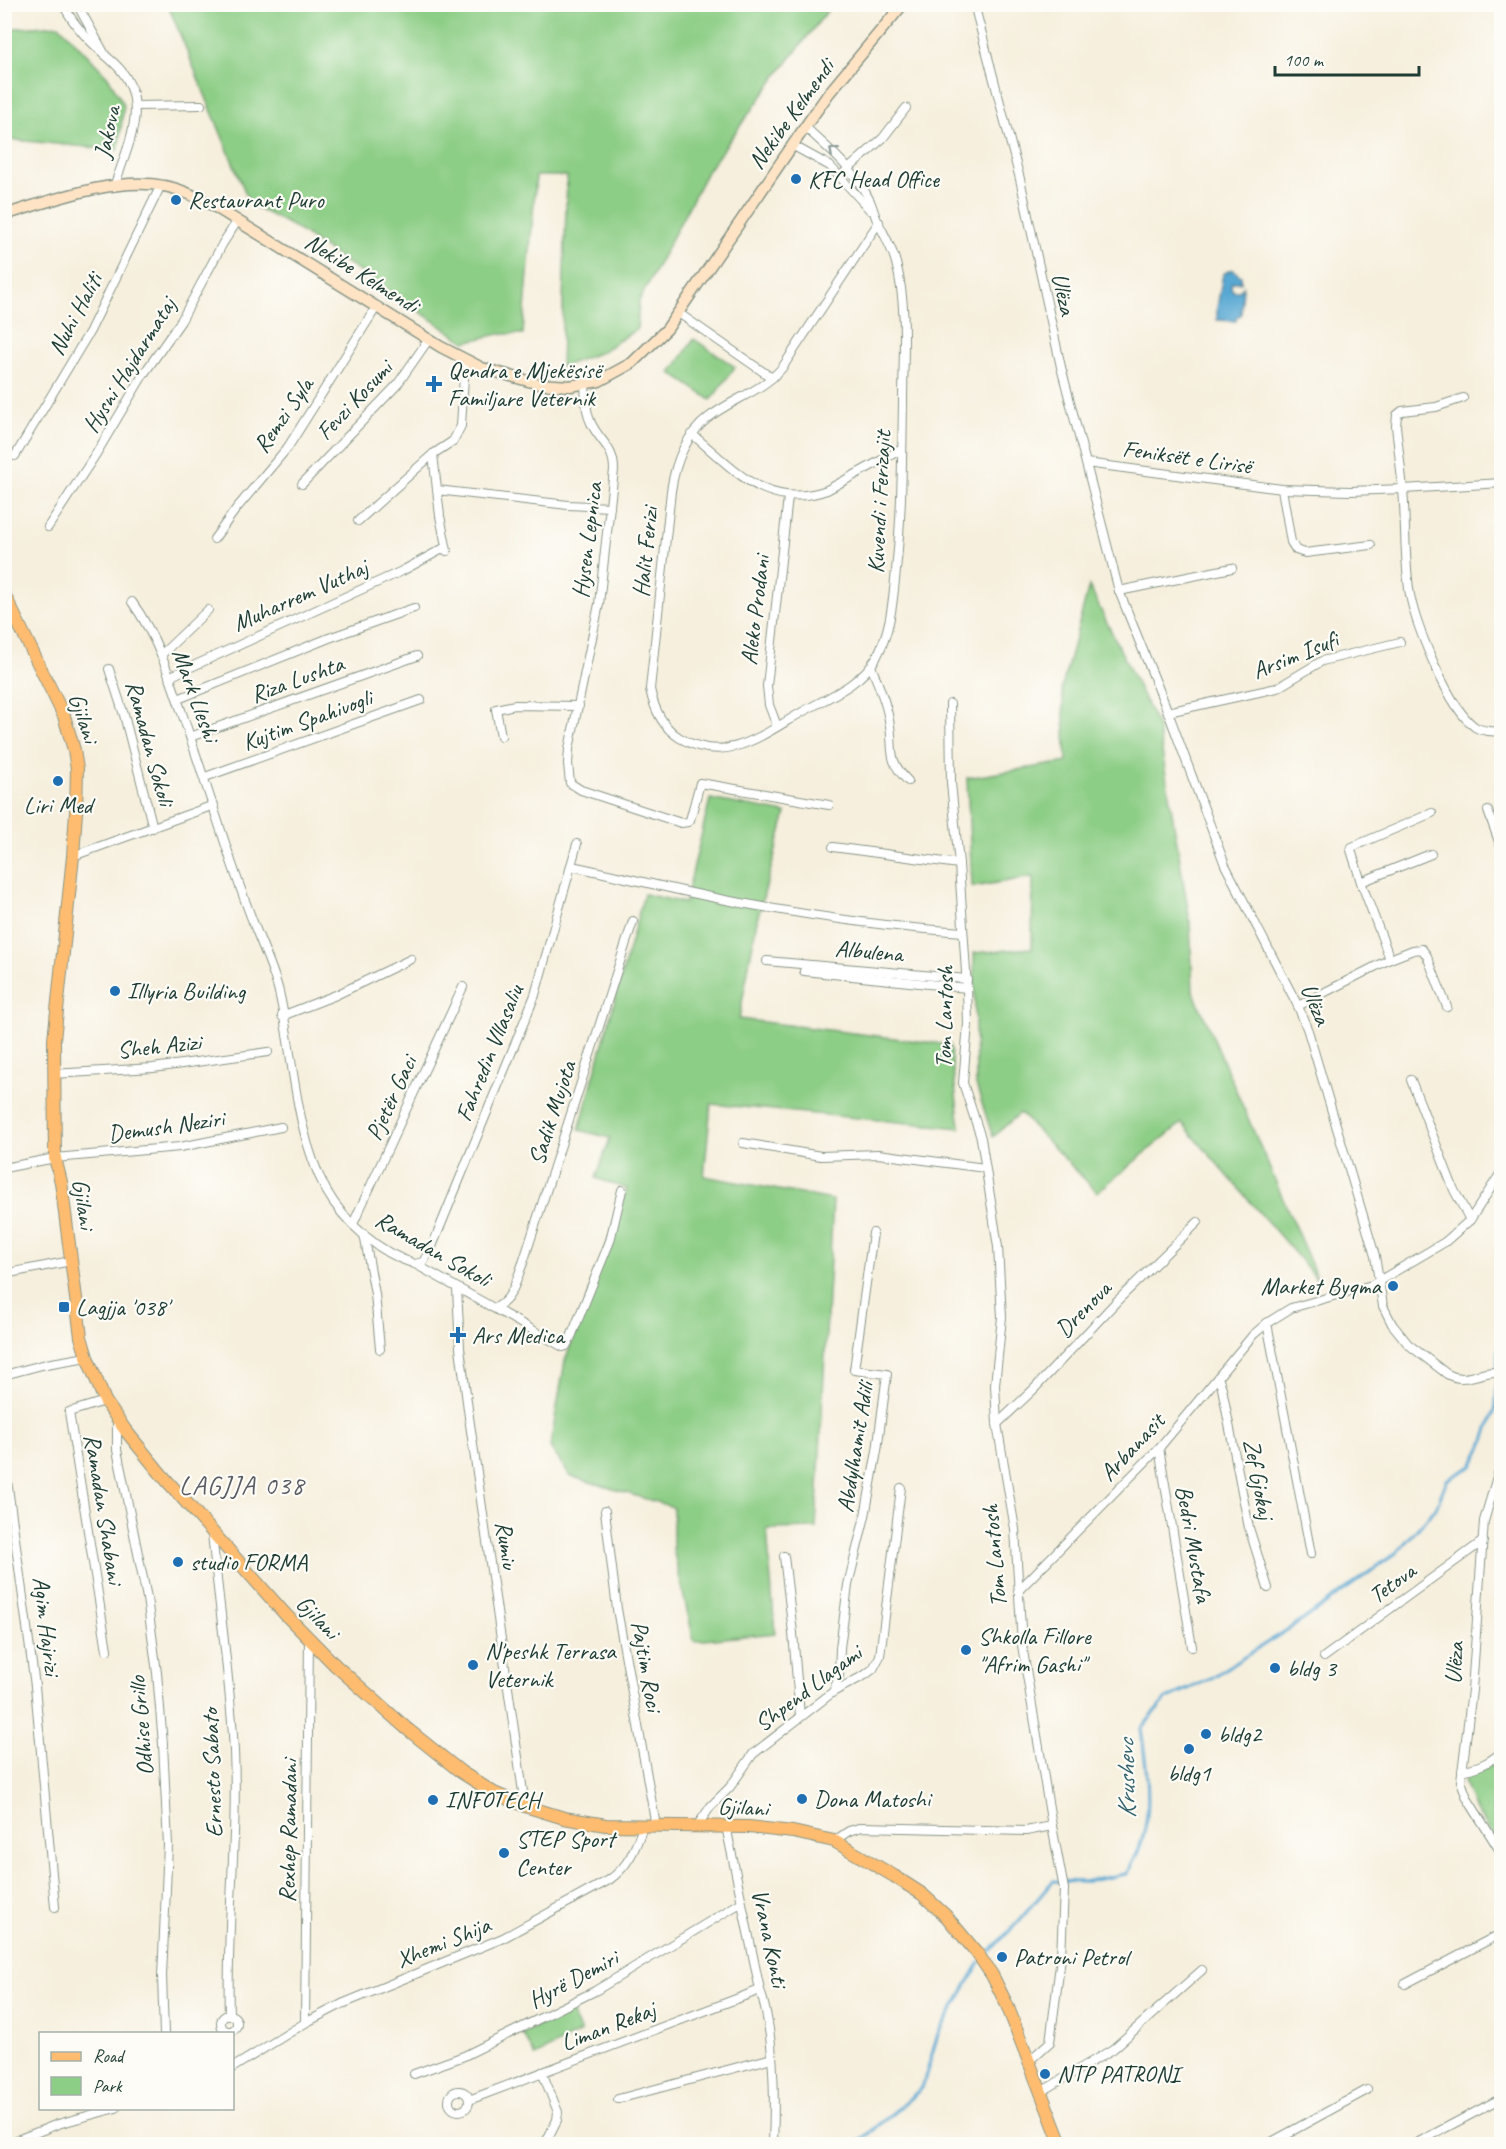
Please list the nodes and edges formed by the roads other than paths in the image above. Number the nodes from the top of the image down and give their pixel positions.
1 (63, 4) edge
2 (77, 4) edge
3 (903, 4) edge
4 (974, 4) edge
5 (106, 56) junction
6 (201, 105) dead end
7 (135, 106) junction
8 (906, 108) dead end
9 (805, 126) junction
10 (792, 145) junction
11 (849, 168) junction
12 (841, 176) junction
13 (161, 185) junction
14 (114, 186) junction
15 (4, 215) edge
16 (238, 220) junction
17 (877, 220) junction
18 (377, 306) junction
19 (680, 314) junction
20 (429, 339) junction
21 (465, 360) junction
22 (772, 378) junction
23 (585, 384) junction
24 (1463, 398) dead end
25 (693, 435) junction
26 (902, 449) junction
27 (433, 454) junction
28 (15, 456) dead end
29 (1086, 463) junction
30 (1502, 483) edge
31 (302, 484) dead end
32 (1282, 489) junction
33 (1403, 489) junction
34 (437, 490) junction
35 (788, 497) junction
36 (610, 507) junction
37 (358, 521) dead end
38 (48, 527) dead end
39 (214, 539) dead end
40 (1371, 545) dead end
41 (1232, 568) dead end
42 (1119, 591) junction
43 (4, 594) edge
44 (132, 602) dead end
45 (414, 608) dead end
46 (208, 610) dead end
47 (1400, 642) dead end
48 (161, 654) junction
49 (417, 656) dead end
50 (870, 666) junction
51 (109, 669) dead end
52 (170, 677) junction
53 (178, 699) junction
54 (421, 700) dead end
55 (950, 704) dead end
56 (579, 706) junction
57 (1168, 712) junction
58 (777, 726) junction
59 (1502, 732) edge
60 (501, 736) dead end
61 (190, 737) junction
62 (205, 777) junction
63 (908, 781) dead end
64 (214, 805) junction
65 (829, 806) dead end
66 (1488, 811) dead end
67 (1432, 813) dead end
68 (153, 828) junction
69 (577, 844) dead end
70 (833, 847) dead end
71 (1502, 850) edge
72 (1431, 854) dead end
73 (73, 856) junction
74 (959, 864) junction
75 (571, 866) junction
76 (1361, 882) junction
77 (633, 921) dead end
78 (963, 932) junction
79 (411, 959) dead end
80 (1390, 959) junction
81 (767, 961) dead end
82 (804, 971) dead end
83 (967, 984) junction
84 (463, 987) dead end
85 (1298, 1006) junction
86 (1447, 1007) dead end
87 (282, 1016) junction
88 (268, 1052) dead end
89 (53, 1074) junction
90 (1411, 1080) dead end
91 (281, 1127) dead end
92 (743, 1143) dead end
93 (55, 1158) junction
94 (4, 1168) edge
95 (985, 1168) junction
96 (1502, 1171) edge
97 (622, 1190) dead end
98 (1470, 1220) junction
99 (1198, 1222) dead end
100 (353, 1224) junction
101 (873, 1233) dead end
102 (364, 1234) junction
103 (71, 1261) junction
104 (415, 1264) junction
105 (4, 1274) edge
106 (1379, 1280) junction
107 (457, 1288) junction
108 (495, 1308) junction
109 (1267, 1323) junction
110 (380, 1349) dead end
111 (87, 1357) junction
112 (1498, 1371) edge
113 (4, 1375) edge
114 (1218, 1377) junction
115 (105, 1401) junction
116 (117, 1418) junction
117 (997, 1424) junction
118 (1158, 1448) junction
119 (4, 1458) edge
120 (1501, 1464) edge
121 (901, 1488) dead end
122 (605, 1511) dead end
123 (212, 1531) junction
124 (1483, 1541) junction
125 (1311, 1554) dead end
126 (784, 1556) dead end
127 (1268, 1588) dead end
128 (1018, 1591) junction
129 (309, 1639) junction
130 (1192, 1647) dead end
131 (107, 1650) dead end
132 (1324, 1657) dead end
133 (832, 1692) junction
134 (800, 1716) junction
135 (1502, 1751) edge
136 (1462, 1771) junction
137 (525, 1806) junction
138 (650, 1826) junction
139 (697, 1826) junction
140 (726, 1826) junction
141 (1052, 1826) junction
142 (834, 1841) junction
143 (1501, 1853) edge
144 (742, 1902) junction
145 (55, 1907) dead end
146 (1502, 1934) edge
147 (1202, 1970) dead end
148 (1405, 1984) dead end
149 (760, 1990) junction
150 (229, 2016) dead end
151 (305, 2023) junction
152 (164, 2032) edge
153 (772, 2058) junction
154 (1029, 2061) junction
155 (234, 2067) edge
156 (542, 2072) junction
157 (414, 2074) dead end
158 (1367, 2090) dead end
159 (1041, 2092) junction
160 (1502, 2098) edge
161 (618, 2099) dead end
162 (469, 2100) dead end
163 (112, 2110) edge
164 (26, 2141) edge
165 (13, 2144) edge
166 (544, 2145) edge
167 (773, 2145) edge
168 (1061, 2145) edge
169 (1268, 2145) edge
170 (1415, 2145) edge

1 - 5 street, Jakova
2 - 5 street
3 - 9 street, Nekibe Kelmendi
4 - 29 street, Ulëza
5 - 7 street, Jakova
6 - 7 street
7 - 14 street, Jakova
8 - 11 street
9 - 10 street, Nekibe Kelmendi
11 -> 9 street
10 - 12 street
10 - 19 street, Nekibe Kelmendi
11 - 12 street
11 - 17 street
12 - 17 street
13 - 14 street, Nekibe Kelmendi
13 - 16 street, Nekibe Kelmendi
13 - 28 street, Nuhi Haliti
14 - 15 street, Nekibe Kelmendi
16 - 18 street, Nekibe Kelmendi
16 - 38 street, Hysni Hajdarmataj
17 - 22 street, Halit Ferizi
17 - 26 street, Kuvendi i Ferizajit
18 - 20 street, Nekibe Kelmendi
18 - 39 street, Remzi Syla
19 - 22 street
19 - 23 street, Nekibe Kelmendi
20 - 21 street, Nekibe Kelmendi
20 - 31 street, Fevzi Kosumi
21 - 23 street, Nekibe Kelmendi
21 - 27 street
22 - 25 street, Halit Ferizi
23 - 36 street, Hysen Lepnica
24 - 33 street
25 - 35 street
25 - 58 street, Halit Ferizi
26 - 35 street
26 - 50 street, Kuvendi i Ferizajit
27 - 34 street, Muharrem Vuthaj
27 - 37 street
29 - 32 street, Feniksët e Lirisë
29 - 42 street, Ulëza
30 - 33 street, Feniksët e Lirisë
32 - 33 street, Feniksët e Lirisë
32 - 40 street, Feniksët e Lirisë
33 - 59 street
34 - 36 street
34 - 52 street, Muharrem Vuthaj
35 - 58 street, Aleko Prodani
36 - 56 street, Hysen Lepnica
41 - 42 street
42 - 57 street, Ulëza
43 - 73 main road, Gjilani
44 - 48 street, Mark Lleshi
45 - 53 street
46 - 48 street
47 - 57 street, Arsim Isufi
48 - 52 street, Mark Lleshi
49 - 61 street, Riza Lushta
50 - 58 street, Halit Ferizi
50 - 63 street
51 - 68 street, Ramadan Sokoli
52 - 53 street, Mark Lleshi
53 - 61 street, Mark Lleshi
54 - 62 street, Kujtim Spahivogli
55 - 74 street, Tom Lantosh
56 - 60 street
56 - 65 street, Hysen Lepnica
57 - 85 street, Ulëza
61 - 62 street, Mark Lleshi
62 - 64 street, Mark Lleshi
64 - 68 street, Ramadan Sokoli
64 - 87 street, Ramadan Sokoli
66 - 71 street
67 - 76 street
68 - 73 street, Ramadan Sokoli
69 - 75 street, Fahredin Vllasaliu
70 - 74 street
72 - 76 street
73 - 89 main road, Gjilani
74 - 78 street, Tom Lantosh
75 - 78 street
75 - 104 street, Fahredin Vllasaliu
76 - 80 street
77 - 108 street, Sadik Mujota
78 - 83 street, Tom Lantosh
79 - 87 street
80 - 85 street
80 - 86 street
81 - 83 street, Albulena
82 - 83 street, Albulena
83 - 95 street, Tom Lantosh
84 - 100 street, Pjetër Gaci
85 - 106 street, Ulëza
87 - 100 street, Ramadan Sokoli
88 - 89 street, Sheh Azizi
89 - 93 main road, Gjilani
90 - 98 street
91 - 93 street, Demush Neziri
92 - 95 street
93 - 94 street, Demush Neziri
93 - 103 main road, Gjilani
95 - 117 street, Tom Lantosh
96 - 98 street, Arbanasit
97 - 108 street, Ramadan Sokoli
98 - 106 street, Arbanasit
99 - 117 street, Drenova
100 - 102 street, Ramadan Sokoli
101 - 133 street, Abdylhamit Adili
102 - 104 street, Ramadan Sokoli
102 - 110 street
103 - 105 street
103 - 111 main road, Gjilani
104 - 107 street, Ramadan Sokoli
106 - 109 street, Arbanasit
106 - 112 street, Ulëza
107 - 108 street, Ramadan Sokoli
107 - 137 street, Rumiu
109 - 114 street, Arbanasit
109 - 125 street
111 - 113 street
111 - 115 main road, Gjilani
114 - 118 street, Arbanasit
114 - 127 street, Zef Gjokaj
115 - 116 main road, Gjilani
115 - 131 street, Ramadan Shabani
116 - 123 main road, Gjilani
116 - 152 street, Odhise Grillo
117 - 128 street, Tom Lantosh
118 - 128 street, Arbanasit
118 - 130 street, Bedri Mustafa
119 - 145 street, Agim Hajrizi
120 - 124 street, Ulëza
121 - 133 street, Shpend Llagami
122 - 138 street, Pajtim Roci
123 - 129 main road, Gjilani
123 - 150 street, Ernesto Sabato
124 - 132 street, Tetova
124 - 136 street, Ulëza
126 - 134 street
128 - 141 street, Tom Lantosh
129 - 137 main road, Gjilani
129 - 151 street, Rexhep Ramadani
133 - 134 street, Shpend Llagami
134 - 139 street, Shpend Llagami
135 - 136 street
136 - 143 street, Ulëza
137 - 138 main road, Gjilani
138 - 139 main road, Gjilani
138 - 151 street, Xhemi Shija
139 - 140 main road, Gjilani
140 - 142 main road, Gjilani
140 - 144 street, Vrana Konti
141 - 142 street
141 - 154 street, Tom Lantosh
142 - 154 main road, Gjilani
144 - 149 street, Vrana Konti
144 - 157 street, Hyrë Demiri
146 - 148 street
147 - 159 street
149 - 153 street, Vrana Konti
149 - 156 street, Liman Rekaj
151 - 155 street, Xhemi Shija
153 - 161 street
153 - 167 street, Vrana Konti
154 - 159 main road, Gjilani
156 - 162 street, Liman Rekaj
156 - 166 street
158 - 169 street
159 - 168 main road, Gjilani
160 - 170 street
163 - 164 street
164 - 165 street

